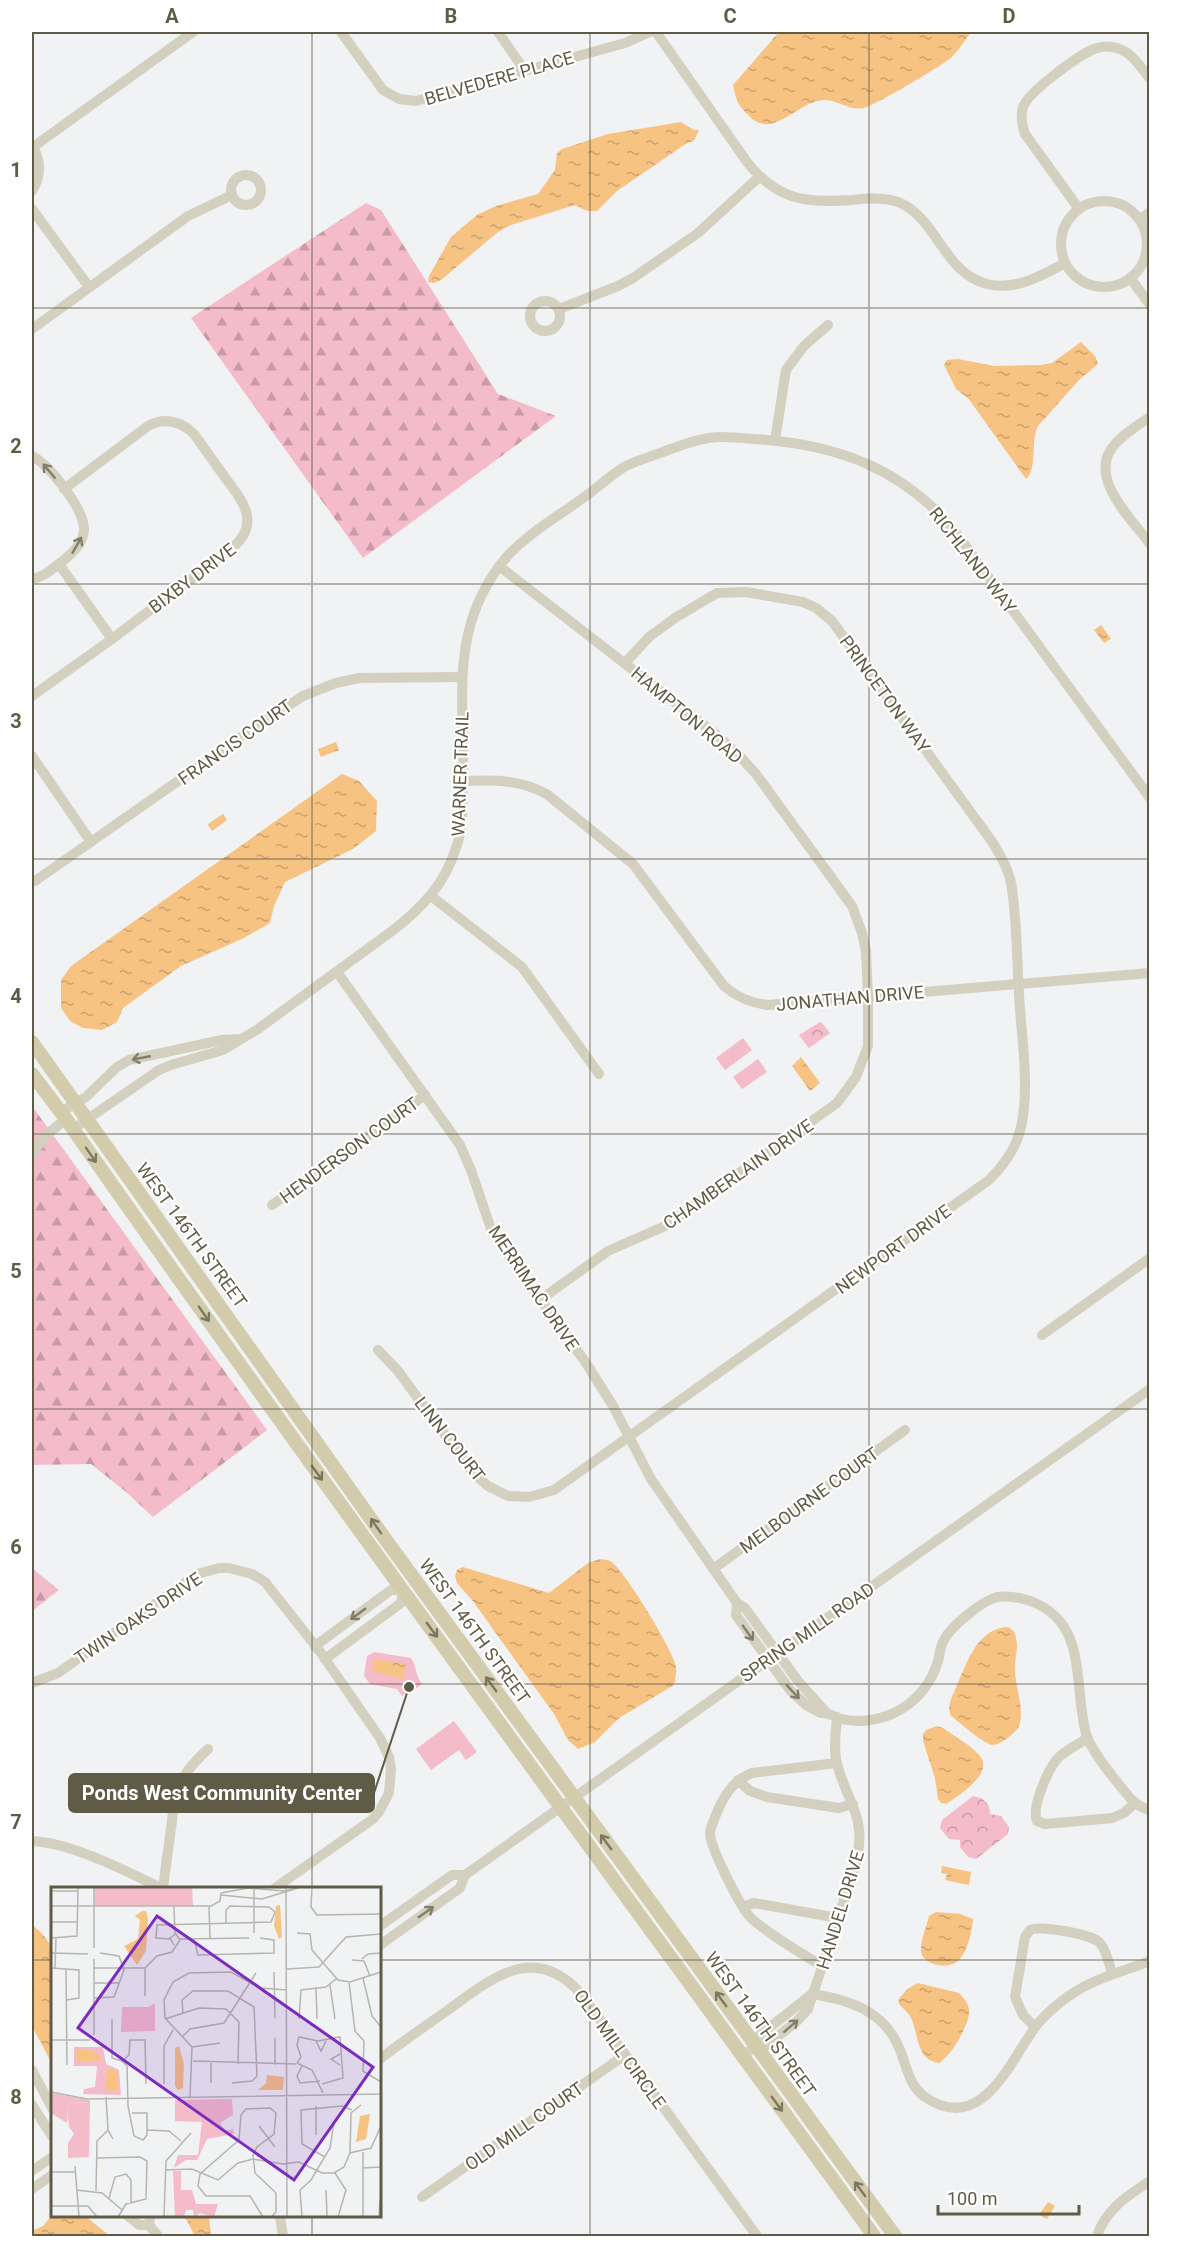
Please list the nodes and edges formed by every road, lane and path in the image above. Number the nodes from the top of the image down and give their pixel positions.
1 (193, 32) edge
2 (341, 32) edge
3 (498, 32) edge
4 (650, 32) edge
5 (656, 32) edge
6 (525, 70) junction
7 (1149, 79) edge
8 (32, 146) edge
9 (759, 177) junction
10 (32, 191) edge
11 (232, 195) dead end
12 (32, 209) edge
13 (1079, 209) junction
14 (1149, 212) edge
15 (1140, 219) junction
16 (1065, 263) junction
17 (1131, 279) junction
18 (89, 287) junction
19 (1149, 306) edge
20 (559, 309) dead end
21 (828, 325) dead end
22 (32, 329) edge
23 (1149, 417) edge
24 (775, 440) junction
25 (32, 456) edge
26 (64, 489) junction
27 (560, 515) joint
28 (1149, 544) edge
29 (59, 564) junction
30 (499, 566) junction
31 (32, 579) edge
32 (112, 639) junction
33 (625, 663) junction
34 (462, 677) junction
35 (32, 696) edge
36 (32, 756) edge
37 (463, 781) junction
38 (1149, 798) edge
39 (91, 842) junction
40 (35, 881) dead end
41 (431, 896) junction
42 (337, 972) junction
43 (1149, 973) edge
44 (1018, 984) junction
45 (868, 997) junction
46 (240, 1039) junction
47 (32, 1042) edge
48 (167, 1052) junction
49 (171, 1065) junction
50 (32, 1074) edge
51 (599, 1074) dead end
52 (425, 1095) junction
53 (76, 1103) junction
54 (67, 1120) junction
55 (88, 1120) junction
56 (32, 1154) edge
57 (272, 1206) dead end
58 (1149, 1258) edge
59 (540, 1299) junction
60 (1042, 1335) dead end
61 (378, 1350) dead end
62 (1149, 1389) edge
63 (284, 1395) junction
64 (270, 1406) junction
65 (905, 1431) dead end
66 (629, 1438) junction
67 (713, 1569) junction
68 (416, 1581) junction
69 (403, 1590) junction
70 (737, 1603) junction
71 (320, 1652) junction
72 (778, 1653) junction
73 (768, 1660) junction
74 (32, 1683) edge
75 (831, 1715) junction
76 (1088, 1738) junction
77 (208, 1749) dead end
78 (837, 1763) junction
79 (738, 1780) junction
80 (574, 1798) junction
81 (1135, 1803) junction
82 (853, 1804) junction
83 (560, 1808) junction
84 (1149, 1811) edge
85 (32, 1841) edge
86 (465, 1875) junction
87 (160, 1887) edge
88 (162, 1887) edge
89 (276, 1887) edge
90 (743, 1907) junction
91 (838, 1918) junction
92 (381, 1925) edge
93 (381, 1944) edge
94 (1149, 1961) edge
95 (823, 1966) junction
96 (1112, 1974) junction
97 (812, 1994) junction
98 (1035, 2027) junction
99 (757, 2045) junction
100 (625, 2055) junction
101 (742, 2056) junction
102 (381, 2058) edge
103 (32, 2070) edge
104 (32, 2105) edge
105 (51, 2106) edge
106 (51, 2134) edge
107 (51, 2158) edge
108 (32, 2171) edge
109 (51, 2176) edge
110 (1147, 2186) edge
111 (32, 2190) edge
112 (422, 2197) dead end
113 (129, 2217) edge
114 (280, 2217) edge
115 (149, 2220) edge
116 (158, 2236) edge
117 (283, 2236) edge
118 (758, 2236) edge
119 (874, 2236) edge
120 (895, 2236) edge
121 (1096, 2236) edge

1 - 8 street
2 - 6 street, BELVEDERE PLACE
3 - 6 street
4 - 6 street, BELVEDERE PLACE
5 - 9 street
7 - 13 street
8 - 10 street
9 - 16 street
9 - 20 street
11 - 18 street
12 - 18 street
13 - 15 street
13 - 16 street
14 - 15 street
15 - 17 street
16 - 17 street
17 - 19 street
18 - 22 street
21 - 24 street
23 - 28 street
24 - 27 street, RICHLAND WAY
24 - 38 street, RICHLAND WAY
26 -> 25 street
29 -> 26 street
26 - 32 street, BIXBY DRIVE
27 - 30 street, WARNER TRAIL
29 - 31 street
29 - 32 street
30 - 33 street, HAMPTON ROAD
30 - 34 street, WARNER TRAIL
32 - 35 street, BIXBY DRIVE
33 - 44 street, PRINCETON WAY
33 - 45 street, HAMPTON ROAD
34 - 37 street, WARNER TRAIL
34 - 39 street, FRANCIS COURT
36 - 39 street
37 - 41 street, WARNER TRAIL
37 - 45 street, JONATHAN DRIVE
39 - 40 street, FRANCIS COURT
41 - 42 street, WARNER TRAIL
41 - 51 street
42 - 46 street, WARNER TRAIL
42 - 52 street, MERRIMAC DRIVE
43 - 44 street, JONATHAN DRIVE
44 - 45 street, JONATHAN DRIVE
44 - 66 street, NEWPORT DRIVE
45 - 59 street, CHAMBERLAIN DRIVE
46 - 48 street, WARNER TRAIL
46 - 49 street, WARNER TRAIL
47 - 53 main road, WEST 146TH STREET
48 - 49 street
48 -> 53 street, WARNER TRAIL
49 - 55 street, WARNER TRAIL
50 - 54 main road, WEST 146TH STREET
52 - 57 street, HENDERSON COURT
52 - 59 street, MERRIMAC DRIVE
53 - 54 street, WARNER TRAIL
53 - 55 main road, WEST 146TH STREET
54 - 55 street, WARNER TRAIL
54 - 56 street
54 -> 64 main road, WEST 146TH STREET
55 - 63 main road, WEST 146TH STREET
58 - 60 street
59 - 66 street, MERRIMAC DRIVE
61 - 66 street, LINN COURT
62 - 72 street, SPRING MILL ROAD
63 - 64 main road
68 -> 63 main road, WEST 146TH STREET
64 -> 69 main road, WEST 146TH STREET
65 - 67 street, MELBOURNE COURT
66 - 67 street, MERRIMAC DRIVE
67 - 70 street, MERRIMAC DRIVE
68 - 69 street
80 -> 68 main road, WEST 146TH STREET
69 -> 71 street
69 - 71 street
69 -> 83 main road, WEST 146TH STREET
70 - 72 street, MERRIMAC DRIVE
70 -> 73 street, MERRIMAC DRIVE
71 - 74 street, TWIN OAKS DRIVE
71 - 89 street, TWIN OAKS DRIVE
72 - 73 street, SPRING MILL ROAD
72 - 75 street, MERRIMAC DRIVE
73 -> 75 street, MERRIMAC DRIVE
73 - 80 street, SPRING MILL ROAD
75 - 76 street
75 - 78 street, HANDEL DRIVE
76 - 81 street
76 - 81 street
77 - 88 street
78 - 79 street
78 - 82 street, HANDEL DRIVE
79 - 82 street
79 - 90 street
80 - 83 street, SPRING MILL ROAD
99 -> 80 main road, WEST 146TH STREET
81 - 84 street
82 - 91 street, HANDEL DRIVE
83 - 86 street, SPRING MILL ROAD
83 - 101 main road, WEST 146TH STREET
85 - 87 street
86 - 92 street, SPRING MILL ROAD
93 -> 86 street, SPRING MILL ROAD
90 - 91 street
90 - 95 street
91 - 95 street, HANDEL DRIVE
94 - 96 street
95 - 97 street, HANDEL DRIVE
96 - 98 street
96 - 98 street
97 - 98 street
97 - 99 street
99 - 101 street
120 -> 99 main road, WEST 146TH STREET
100 - 102 street, OLD MILL CIRCLE
100 - 112 street, OLD MILL COURT
100 - 118 street, OLD MILL CIRCLE
101 -> 119 main road, WEST 146TH STREET
103 - 105 street
104 - 106 street
107 - 108 street
109 - 111 street
110 - 121 street
113 - 115 street
114 - 117 street
115 - 116 street

